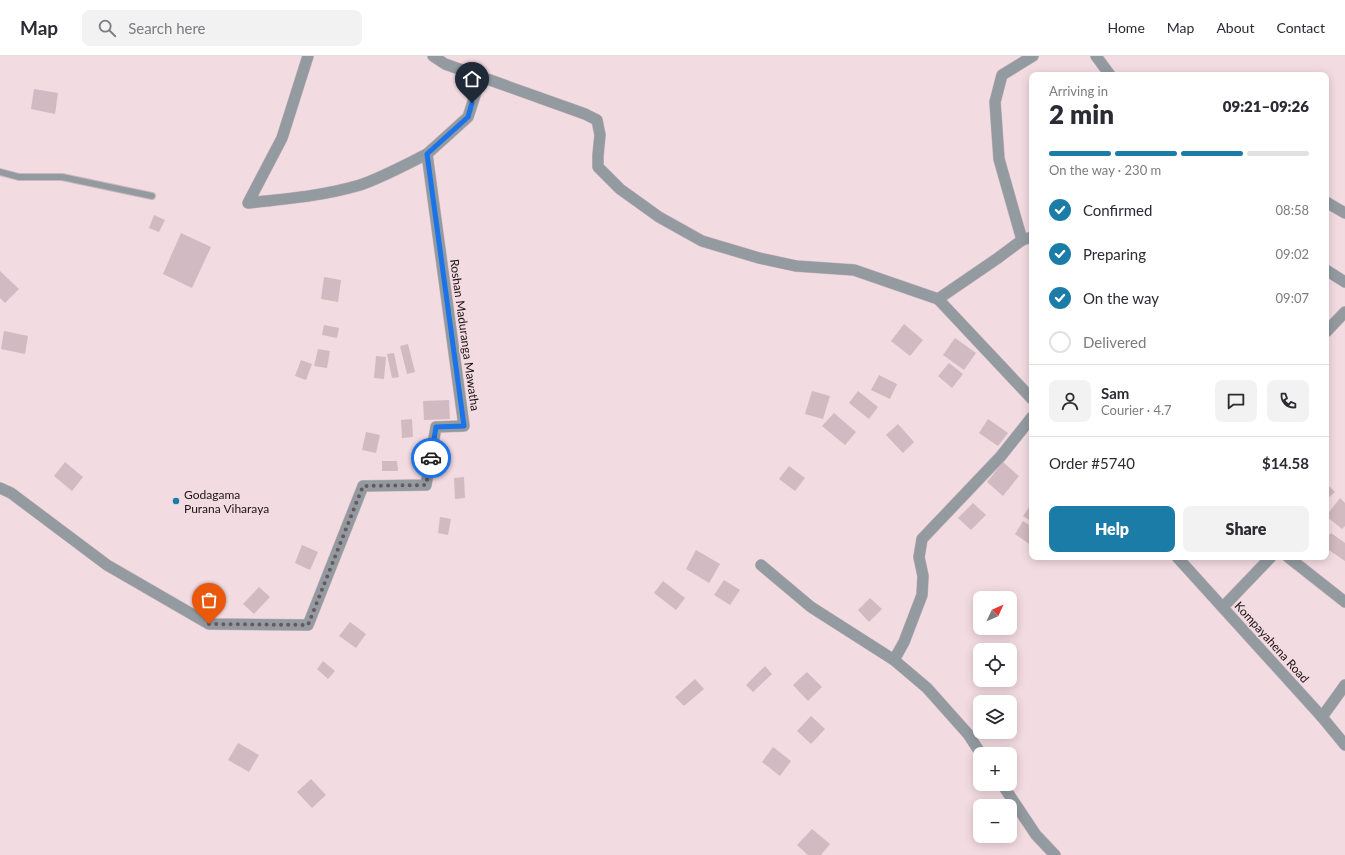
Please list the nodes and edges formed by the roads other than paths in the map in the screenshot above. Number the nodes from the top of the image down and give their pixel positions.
1 (308, 56) edge
2 (433, 56) edge
3 (1033, 56) edge
4 (1096, 56) edge
5 (1108, 72) edge
6 (481, 77) junction
7 (427, 154) junction
8 (0, 172) edge
9 (152, 196) dead end
10 (1329, 204) edge
11 (1345, 214) edge
12 (1027, 239) edge
13 (1329, 272) edge
14 (1345, 282) edge
15 (938, 298) junction
16 (1345, 312) edge
17 (1329, 329) edge
18 (1029, 396) edge
19 (1029, 421) edge
20 (0, 488) edge
21 (1180, 560) edge
22 (1268, 560) edge
23 (1292, 560) edge
24 (761, 565) dead end
25 (1345, 602) edge
26 (1223, 607) junction
27 (894, 660) junction
28 (1345, 685) edge
29 (1322, 718) junction
30 (1345, 745) edge
31 (976, 747) edge
32 (1007, 791) edge
33 (1055, 855) edge

1 - 7 street
2 - 6 street
3 - 12 street
4 - 5 street
6 - 7 street
6 - 15 street
7 - 20 street, Roshan Maduranga Mawatha
8 - 9 lane
10 - 11 street
12 - 15 street
13 - 14 street
15 - 18 street
16 - 17 street
19 - 27 street
21 - 26 street, Kompayahena Road
22 - 26 street
23 - 25 street
24 - 27 street
26 - 29 street, Kompayahena Road
27 - 31 street
28 - 29 street
29 - 30 street, Kompayahena Road
32 - 33 street

